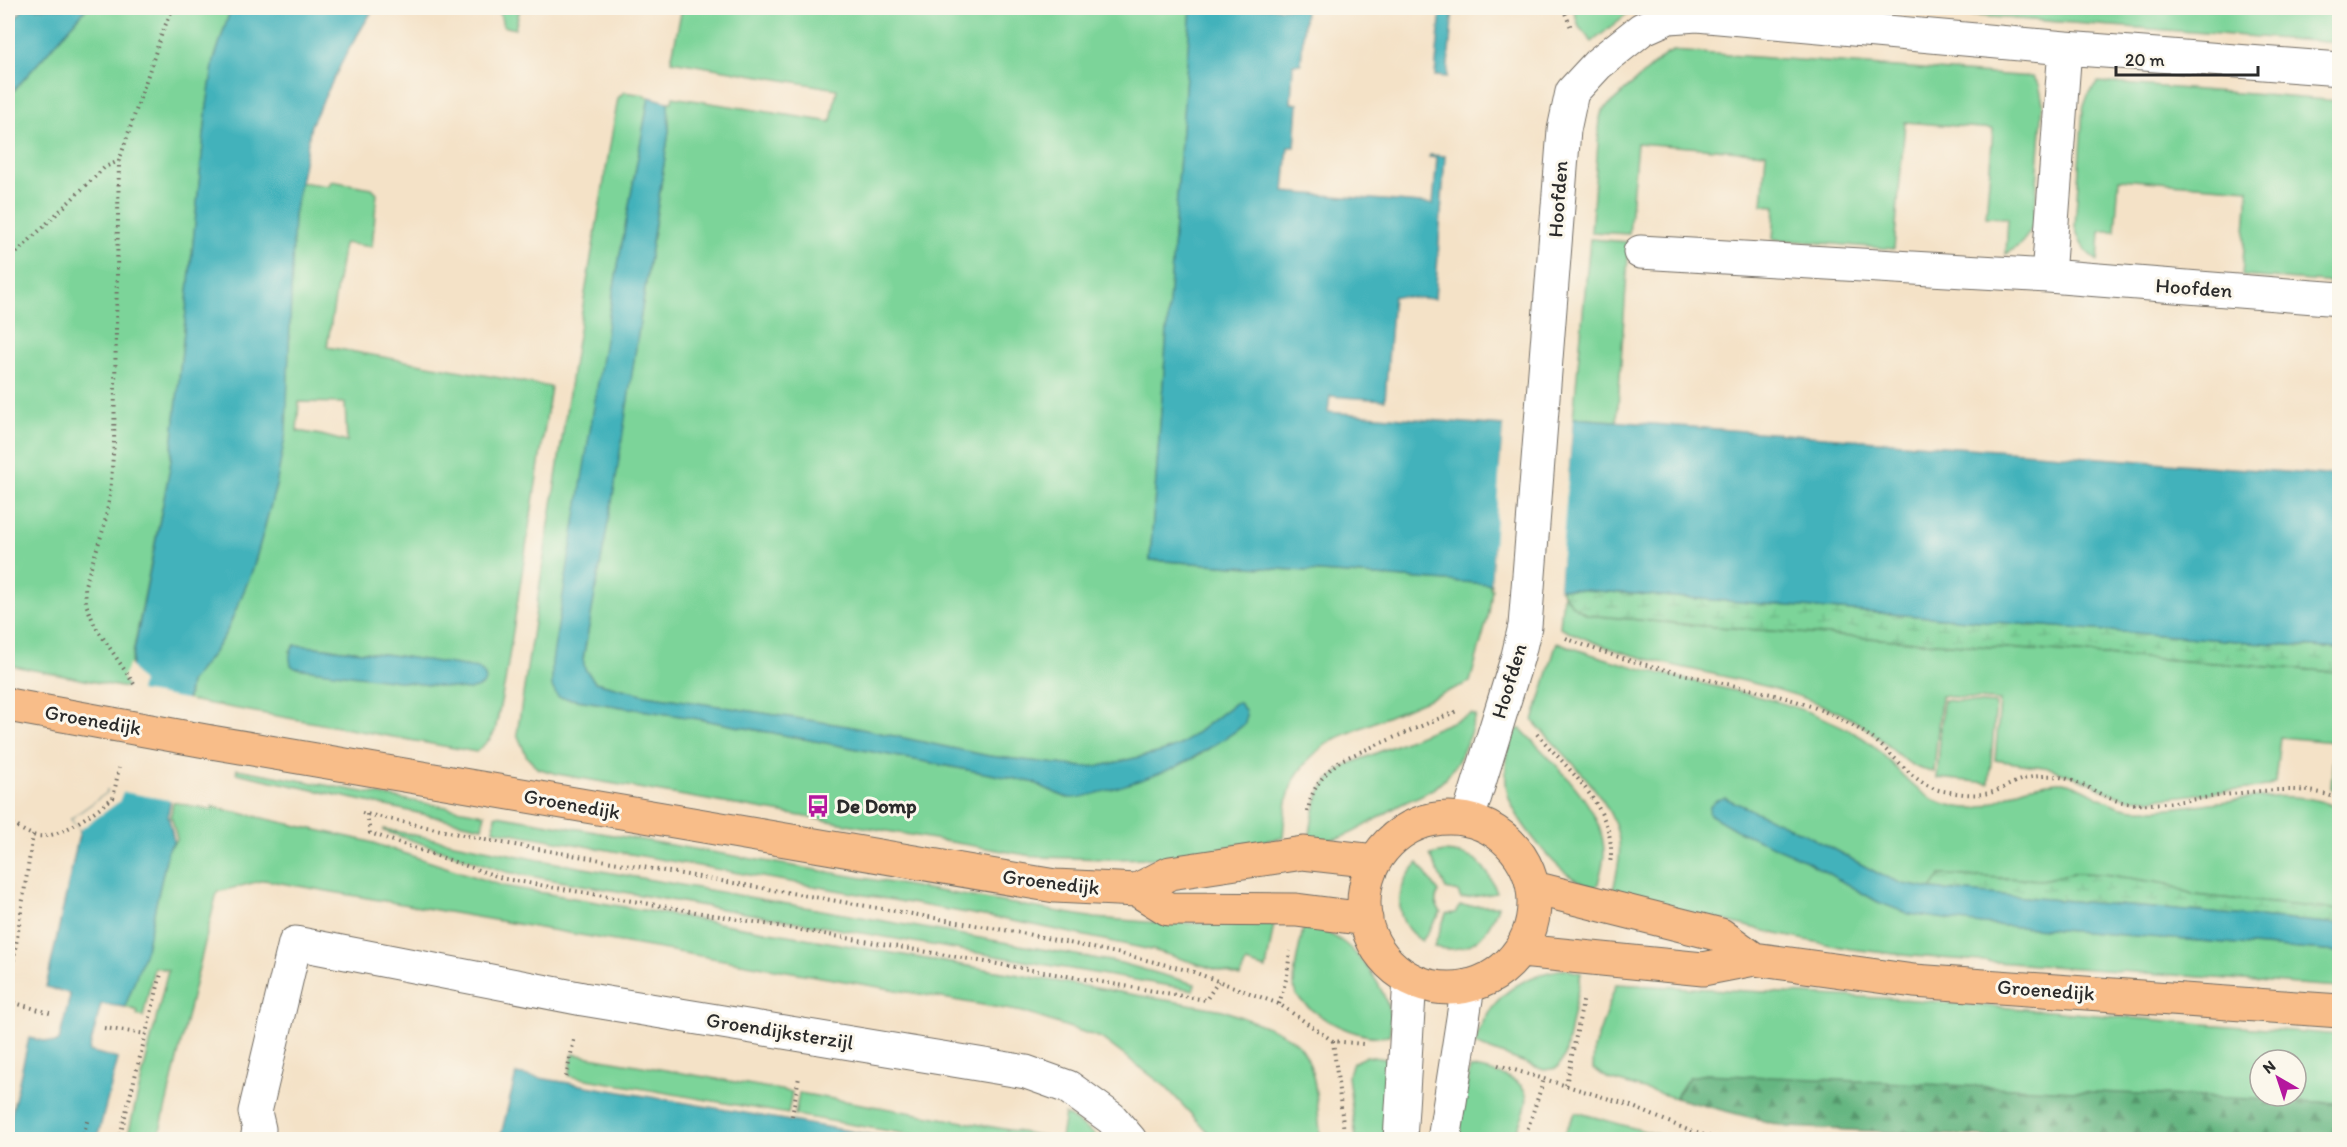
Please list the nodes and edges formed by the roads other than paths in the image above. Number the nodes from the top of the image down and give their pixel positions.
1 (2065, 48) junction
2 (2340, 69) edge
3 (1640, 252) dead end
4 (2048, 276) junction
5 (2340, 299) edge
6 (8, 705) edge
7 (1468, 819) junction
8 (1375, 861) junction
9 (1534, 888) junction
10 (1137, 890) junction
11 (1365, 919) junction
12 (1521, 951) junction
13 (1754, 959) junction
14 (1410, 979) junction
15 (1468, 986) junction
16 (2340, 1011) edge
17 (257, 1140) edge
18 (1130, 1140) edge
19 (1400, 1140) edge
20 (1444, 1140) edge

1 - 2 street, Hoofden
1 - 4 street
1 - 7 street, Hoofden
3 - 4 street, Hoofden
4 - 5 street, Hoofden
6 - 10 main road, Groenedijk, bridge
7 - 8 main road
7 - 9 main road
8 - 10 main road
8 - 11 main road
9 - 12 main road
9 - 13 main road, Groenedijk
10 - 11 main road, Groenedijk
11 - 14 main road
12 - 13 main road, Groenedijk
12 - 15 main road
13 - 16 main road, Groenedijk
14 - 15 main road
14 - 19 street
15 - 20 street
17 - 18 street, Groendijksterzijl

